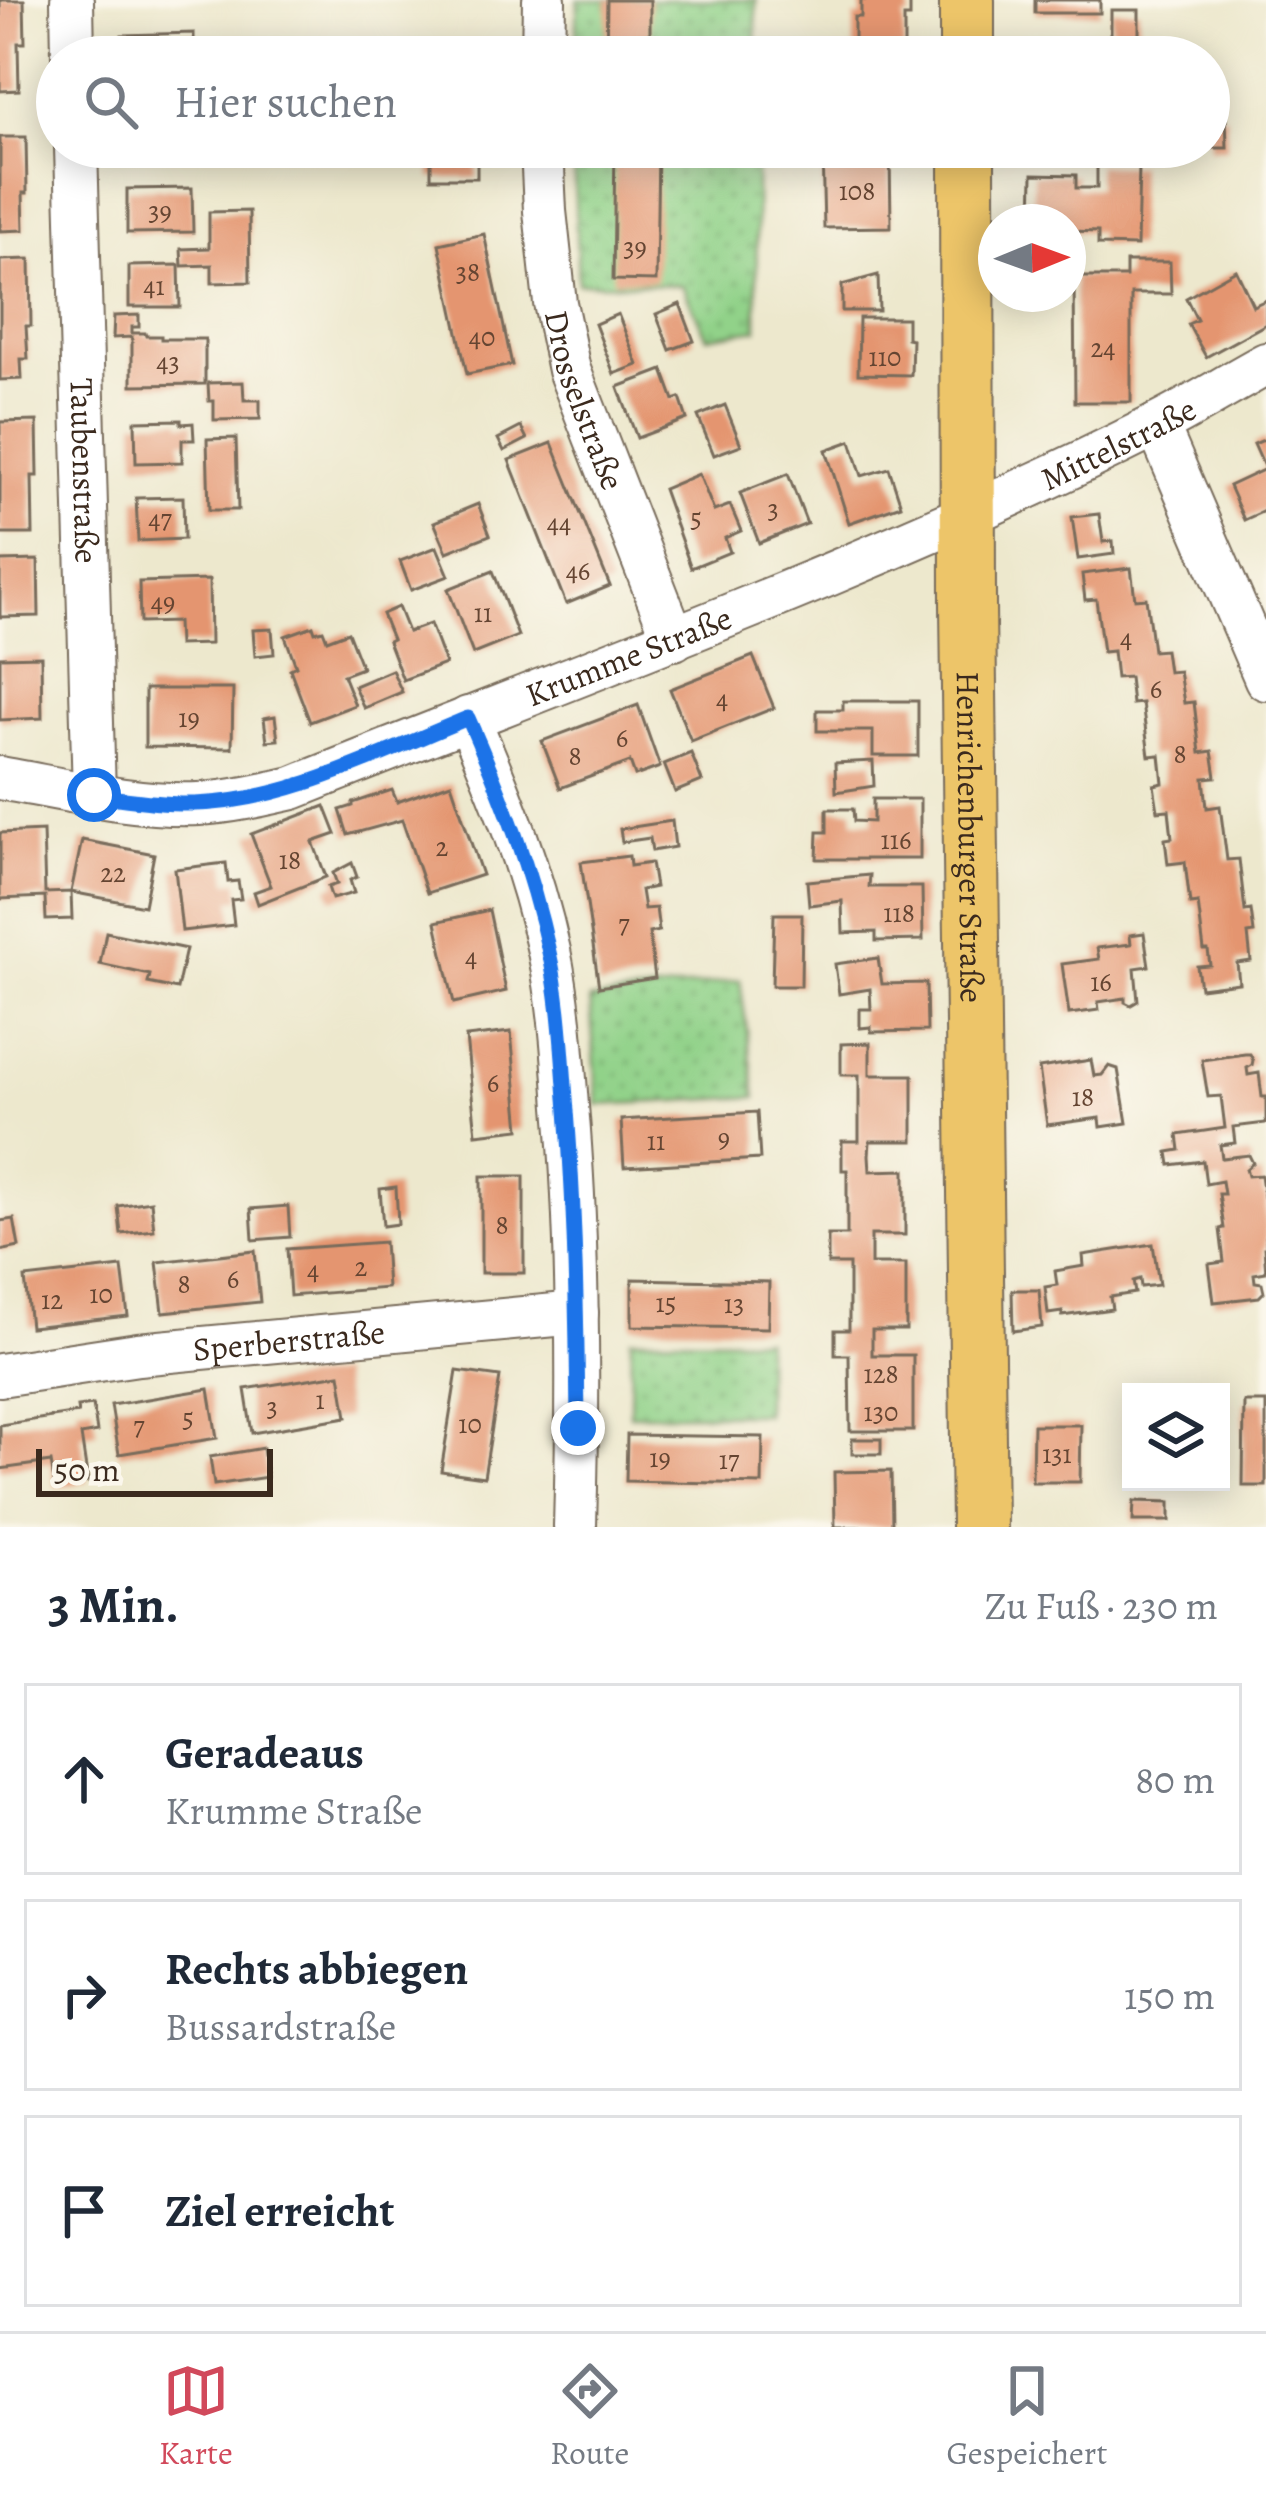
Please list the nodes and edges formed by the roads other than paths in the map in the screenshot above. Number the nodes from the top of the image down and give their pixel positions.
1 (72, 0) edge
2 (544, 0) edge
3 (967, 0) edge
4 (73, 36) edge
5 (543, 36) edge
6 (967, 36) edge
7 (77, 168) edge
8 (543, 168) edge
9 (967, 168) edge
10 (1266, 364) edge
11 (1156, 425) junction
12 (968, 514) junction
13 (674, 639) junction
14 (1266, 680) edge
15 (468, 718) junction
16 (0, 778) edge
17 (94, 795) junction
18 (577, 1312) junction
19 (0, 1375) edge
20 (574, 1527) edge
21 (979, 1527) edge

1 - 4 street
2 - 5 street
3 - 6 main road
7 - 17 street, Taubenstraße
8 - 13 street, Drosselstraße
9 - 12 main road, Henrichenburger Straße
10 - 11 street, Mittelstraße
11 - 12 street, Mittelstraße
11 - 14 street
12 - 13 street, Krumme Straße
12 - 21 main road, Henrichenburger Straße
13 - 15 street, Krumme Straße
15 - 17 street, Krumme Straße
15 - 18 street
16 - 17 street, Krumme Straße
18 - 19 street, Sperberstraße
18 - 20 street

